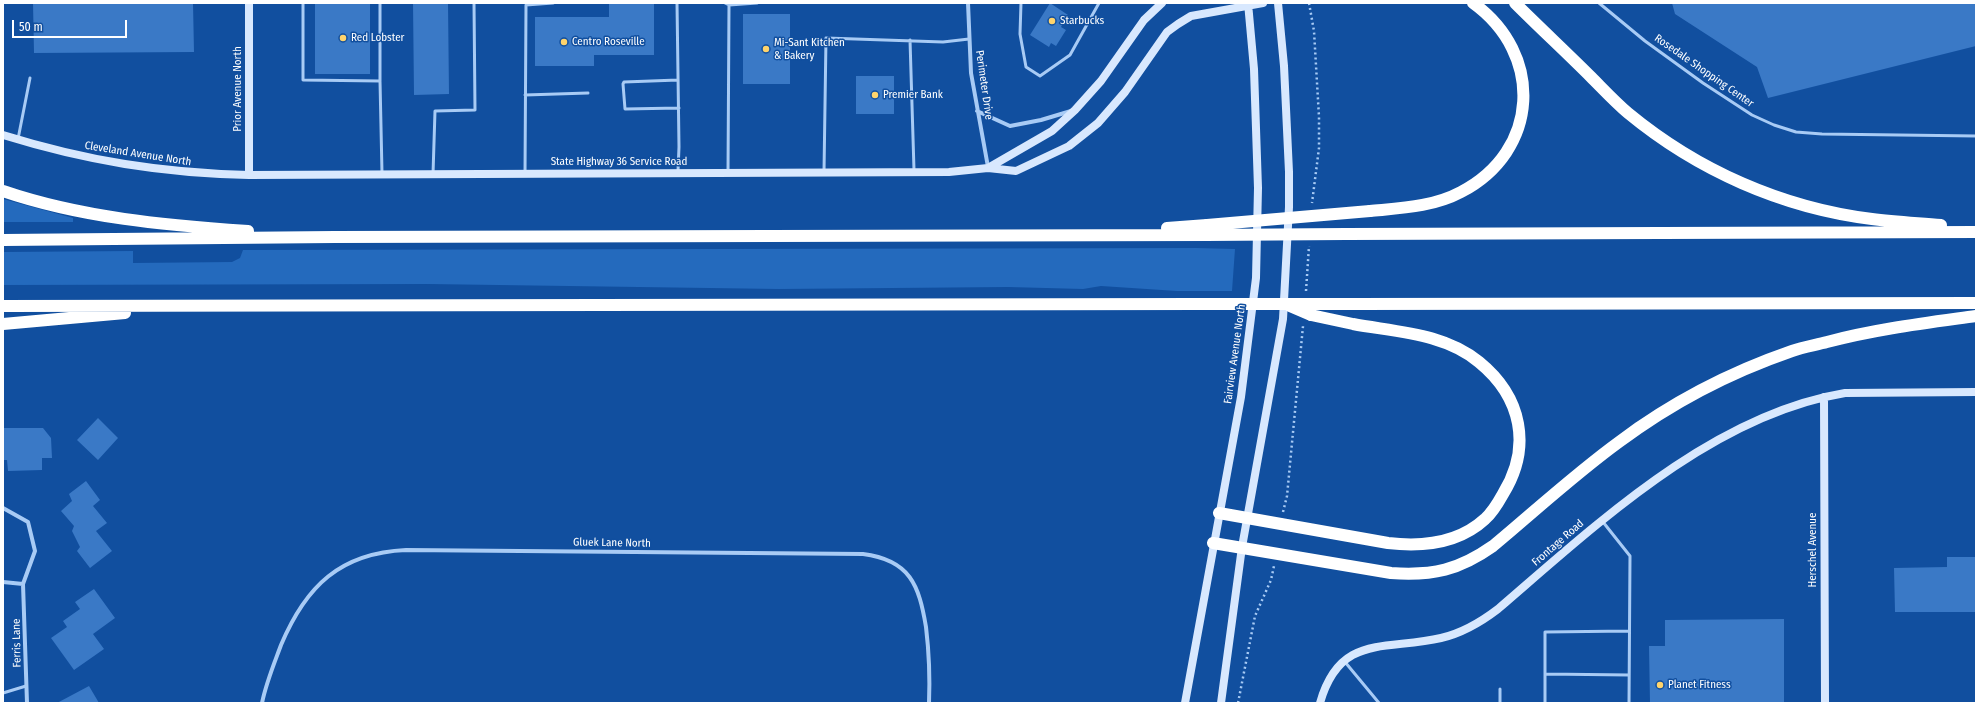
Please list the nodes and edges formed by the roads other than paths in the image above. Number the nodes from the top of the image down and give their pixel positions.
1 (249, 3) edge
2 (303, 3) edge
3 (380, 3) edge
4 (474, 3) edge
5 (553, 3) edge
6 (677, 3) edge
7 (757, 3) edge
8 (968, 3) edge
9 (1021, 3) edge
10 (1099, 3) edge
11 (1162, 3) edge
12 (1264, 3) edge
13 (1278, 3) edge
14 (1473, 3) edge
15 (1515, 3) edge
16 (1599, 3) edge
17 (526, 4) edge
18 (727, 4) edge
19 (1248, 4) edge
20 (969, 38) junction
21 (910, 40) junction
22 (30, 78) dead end
23 (678, 80) junction
24 (380, 81) junction
25 (588, 93) dead end
26 (525, 94) junction
27 (679, 108) junction
28 (1076, 110) junction
29 (977, 111) junction
30 (3, 135) edge
31 (1976, 136) edge
32 (18, 140) junction
33 (988, 168) junction
34 (824, 172) junction
35 (914, 172) junction
36 (678, 173) junction
37 (728, 173) junction
38 (382, 174) junction
39 (433, 174) junction
40 (525, 174) junction
41 (249, 175) junction
42 (3, 191) edge
43 (1976, 227) edge
44 (1206, 230) junction
45 (1976, 232) edge
46 (336, 237) junction
47 (3, 240) edge
48 (1976, 303) edge
49 (1283, 304) junction
50 (3, 306) edge
51 (197, 306) junction
52 (1976, 316) edge
53 (3, 324) edge
54 (1976, 392) edge
55 (1824, 397) junction
56 (3, 508) edge
57 (1219, 513) junction
58 (1249, 519) junction
59 (1601, 520) junction
60 (1213, 544) junction
61 (1242, 547) junction
62 (3, 582) edge
63 (24, 584) junction
64 (1629, 631) junction
65 (1343, 661) junction
66 (1545, 674) junction
67 (1629, 675) junction
68 (26, 686) junction
69 (1500, 689) dead end
70 (3, 693) edge
71 (27, 703) edge
72 (262, 703) edge
73 (929, 703) edge
74 (1185, 703) edge
75 (1221, 703) edge
76 (1320, 703) edge
77 (1379, 703) edge
78 (1500, 703) edge
79 (1545, 703) edge
80 (1629, 703) edge
81 (1826, 703) edge

1 - 41 street, Prior Avenue North
2 - 24 lane
3 - 24 lane
4 - 39 lane
5 - 17 lane
6 - 23 lane
7 - 18 lane
8 - 20 street, Perimeter Drive
9 - 10 lane
11 - 28 street
12 - 19 street
13 - 58 street
14 - 44 highway, bridge
15 - 43 highway
16 - 31 lane, Rosedale Shopping Center
17 - 26 lane
18 - 37 lane
19 - 33 street
19 - 57 street, Fairview Avenue North
20 - 21 lane
20 - 29 street, Perimeter Drive
21 - 34 lane
21 - 35 lane
22 - 32 lane
23 - 27 lane
23 - 27 lane
24 - 38 lane
25 - 26 lane
26 - 40 lane
27 - 36 lane
28 - 29 street
28 - 33 street
29 - 33 street, Perimeter Drive
30 - 32 street, Cleveland Avenue North
32 - 41 street, Cleveland Avenue North
33 - 35 street, State Highway 36 Service Road
34 - 35 street, State Highway 36 Service Road
34 - 37 street, State Highway 36 Service Road
36 - 37 street, State Highway 36 Service Road
36 - 40 street, State Highway 36 Service Road
38 - 39 street, State Highway 36 Service Road
38 - 41 street, State Highway 36 Service Road
39 - 40 street, State Highway 36 Service Road
42 - 46 highway
44 - 45 highway, bridge
44 - 46 highway
46 - 47 highway
48 - 49 highway, bridge
49 - 51 highway, bridge
49 - 58 highway, bridge
50 - 51 highway
51 - 53 highway
52 - 61 highway
54 - 55 street, Frontage Road
55 - 59 street, Frontage Road
55 - 81 street, Herschel Avenue
56 - 63 street, Ferris Lane
57 - 58 highway
57 - 60 street, Fairview Avenue North
58 - 61 street
59 - 64 lane
59 - 65 street, Frontage Road
60 - 61 highway
60 - 74 street, Fairview Avenue North
61 - 75 street
62 - 63 street
63 - 68 street, Ferris Lane
64 - 66 lane
64 - 67 lane
65 - 76 street, Frontage Road
65 - 77 lane
66 - 67 lane
66 - 79 lane
67 - 80 lane
68 - 70 lane
68 - 71 street, Ferris Lane
69 - 78 lane
72 - 73 street, Gluek Lane North

